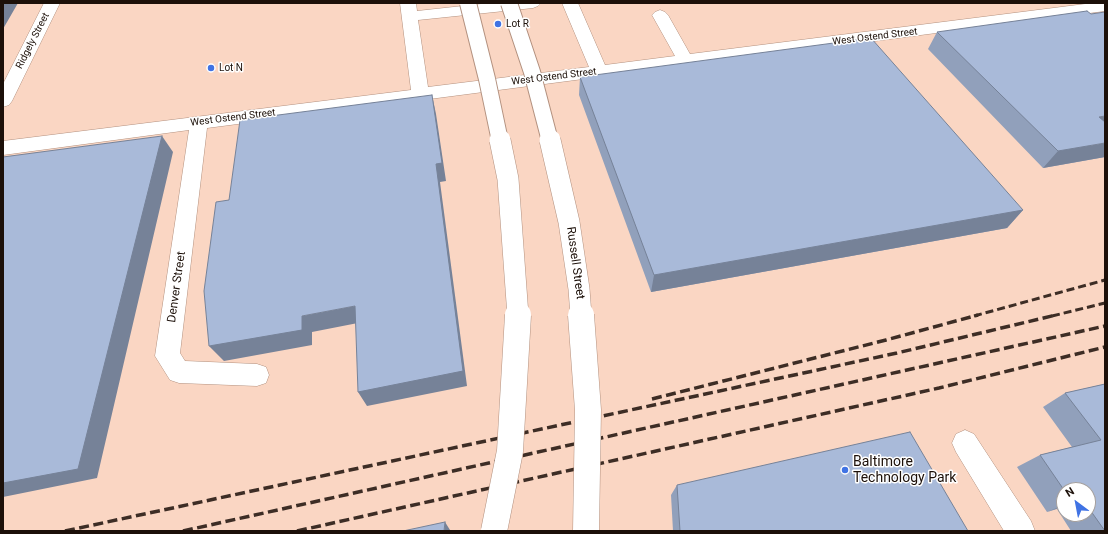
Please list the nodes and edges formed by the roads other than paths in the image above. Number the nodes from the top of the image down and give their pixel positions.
1 (52, 3) edge
2 (468, 3) edge
3 (509, 3) edge
4 (533, 3) edge
5 (570, 3) edge
6 (1105, 6) edge
7 (409, 9) edge
8 (660, 15) dead end
9 (685, 60) junction
10 (599, 71) junction
11 (420, 93) junction
12 (3, 100) edge
13 (199, 122) junction
14 (3, 148) edge
15 (257, 375) dead end
16 (965, 443) dead end
17 (494, 531) edge
18 (586, 531) edge
19 (1020, 531) edge

1 - 12 street, Ridgely Street
2 - 17 street, bridge
3 - 18 street, Russell Street, bridge
4 - 7 street
5 - 10 street
6 - 9 street, West Ostend Street
7 - 11 street
8 - 9 street
9 - 10 street, West Ostend Street
10 - 11 street, West Ostend Street
11 - 13 street, West Ostend Street
13 - 14 street, West Ostend Street
13 - 15 street, Denver Street
16 - 19 street

